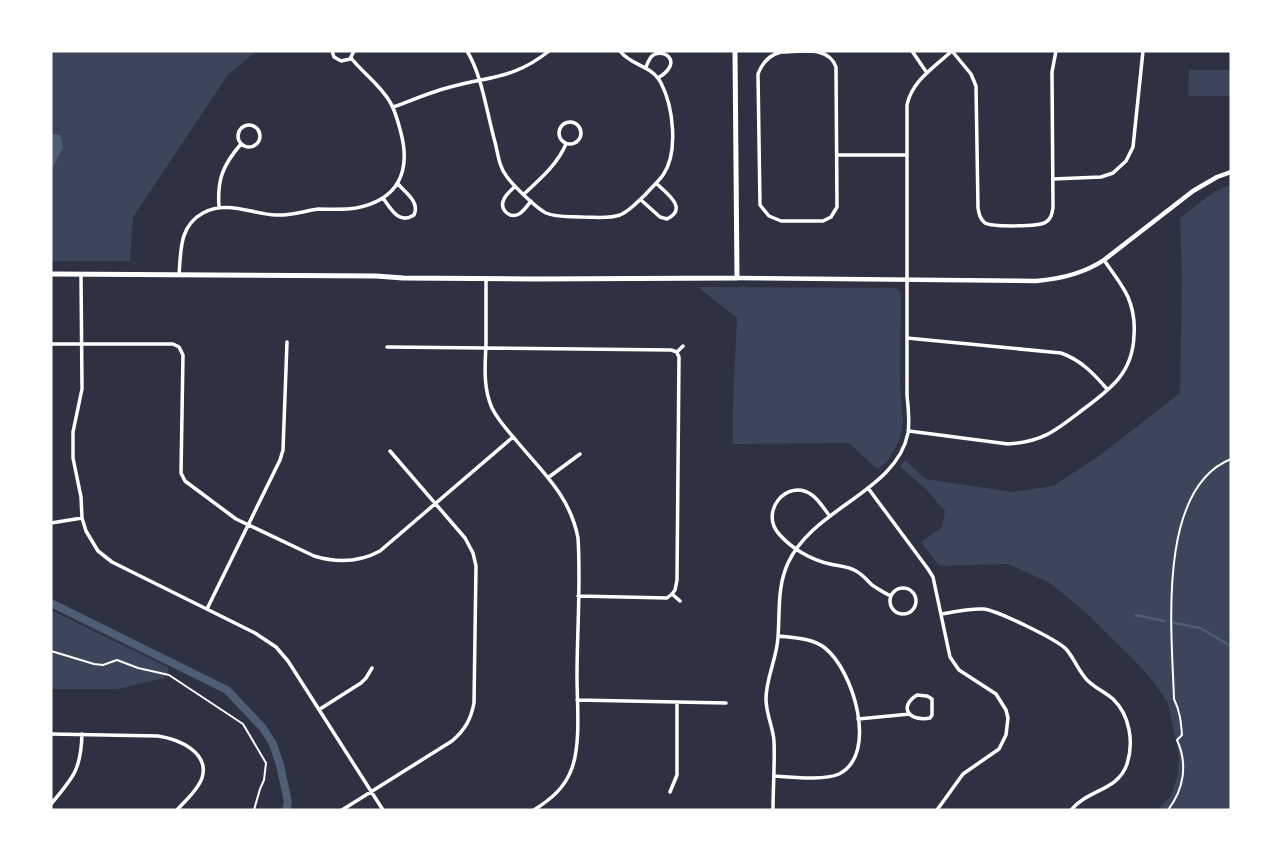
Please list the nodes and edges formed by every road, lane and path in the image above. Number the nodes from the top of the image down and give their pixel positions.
1 (332, 51) edge
2 (355, 51) edge
3 (467, 51) edge
4 (550, 51) edge
5 (620, 51) edge
6 (735, 51) edge
7 (792, 51) edge
8 (912, 51) edge
9 (952, 51) edge
10 (1056, 51) edge
11 (1143, 51) edge
12 (351, 58) junction
13 (646, 67) junction
14 (927, 73) junction
15 (658, 78) junction
16 (479, 81) junction
17 (393, 107) junction
18 (241, 144) junction
19 (566, 144) junction
20 (837, 155) junction
21 (906, 155) junction
22 (1231, 172) edge
23 (1053, 179) junction
24 (656, 183) junction
25 (398, 184) junction
26 (515, 186) junction
27 (524, 194) junction
28 (383, 198) junction
29 (640, 199) junction
30 (531, 201) junction
31 (219, 207) junction
32 (1104, 260) junction
33 (51, 274) edge
34 (81, 274) junction
35 (179, 275) junction
36 (737, 278) junction
37 (486, 279) junction
38 (907, 279) junction
39 (907, 338) junction
40 (287, 342) dead end
41 (51, 344) edge
42 (82, 344) junction
43 (682, 346) dead end
44 (387, 347) dead end
45 (485, 348) junction
46 (677, 352) junction
47 (1108, 390) junction
48 (909, 431) junction
49 (513, 438) junction
50 (390, 451) dead end
51 (580, 454) dead end
52 (1231, 459) edge
53 (549, 477) junction
54 (868, 487) junction
55 (436, 504) junction
56 (830, 516) junction
57 (82, 518) junction
58 (51, 523) edge
59 (248, 525) junction
60 (796, 548) junction
61 (857, 564) dead end
62 (854, 570) junction
63 (672, 594) junction
64 (578, 596) junction
65 (891, 596) junction
66 (680, 601) dead end
67 (207, 609) junction
68 (941, 614) junction
69 (778, 636) junction
70 (51, 651) edge
71 (372, 668) dead end
72 (577, 700) junction
73 (677, 702) junction
74 (726, 703) dead end
75 (320, 709) junction
76 (910, 714) junction
77 (858, 719) junction
78 (51, 734) edge
79 (82, 734) junction
80 (209, 769) dead end
81 (203, 770) junction
82 (774, 776) junction
83 (371, 792) junction
84 (670, 792) dead end
85 (51, 804) edge
86 (177, 810) edge
87 (254, 810) edge
88 (342, 810) edge
89 (383, 810) edge
90 (534, 810) edge
91 (773, 810) edge
92 (937, 810) edge
93 (1071, 810) edge
94 (1168, 810) edge

1 - 12 street
2 - 12 street
3 - 16 street
4 - 16 street
5 - 13 street
6 - 36 main road
7 - 20 street
7 - 20 street
8 - 14 street
9 - 14 street
9 - 23 street
10 - 23 street
11 - 23 street
12 - 17 street
13 - 15 street
13 - 15 street
14 - 21 street
15 - 24 street
16 - 17 street
16 - 26 street
17 - 25 street
18 - 18 street
18 - 31 street
19 - 19 street
19 - 27 street
20 - 21 street
21 - 38 street
22 - 32 street
24 - 29 street
24 - 29 street
25 - 28 street
25 - 28 street
26 - 27 street
26 - 30 street
27 - 30 street
28 - 31 street
29 - 30 street
31 - 35 street
32 - 38 street
32 - 47 street
33 - 34 main road
34 - 35 main road
34 - 42 street
35 - 37 main road
36 - 37 main road
36 - 38 street
37 - 45 street
38 - 39 street
39 - 47 street
39 - 48 street
40 - 59 street
41 - 42 street
42 - 57 street
42 - 59 street
43 - 46 street
44 - 45 street
45 - 46 street
45 - 49 street
46 - 63 street
47 - 48 street
48 - 54 street
49 - 53 street
49 - 55 street
50 - 55 street
51 - 53 street
52 - 94 path
53 - 64 street
54 - 56 street
54 - 68 street
55 - 59 street
55 - 83 street
56 - 60 street
56 - 60 street
57 - 58 street
57 - 67 street
59 - 67 street
60 - 62 street
60 - 69 street
61 - 62 street
62 - 65 street
63 - 64 street
63 - 66 street
64 - 72 street
65 - 65 street
67 - 75 street
68 - 92 street
68 - 93 street
69 - 77 street
69 - 82 street
70 - 87 path
71 - 75 street
72 - 73 street
72 - 90 street
73 - 74 street
73 - 84 street
75 - 83 street
76 - 76 street
76 - 77 street
77 - 82 street
78 - 79 street
79 - 81 street
79 - 85 street
80 - 81 street
81 - 86 street
82 - 91 street
83 - 88 street
83 - 89 street

